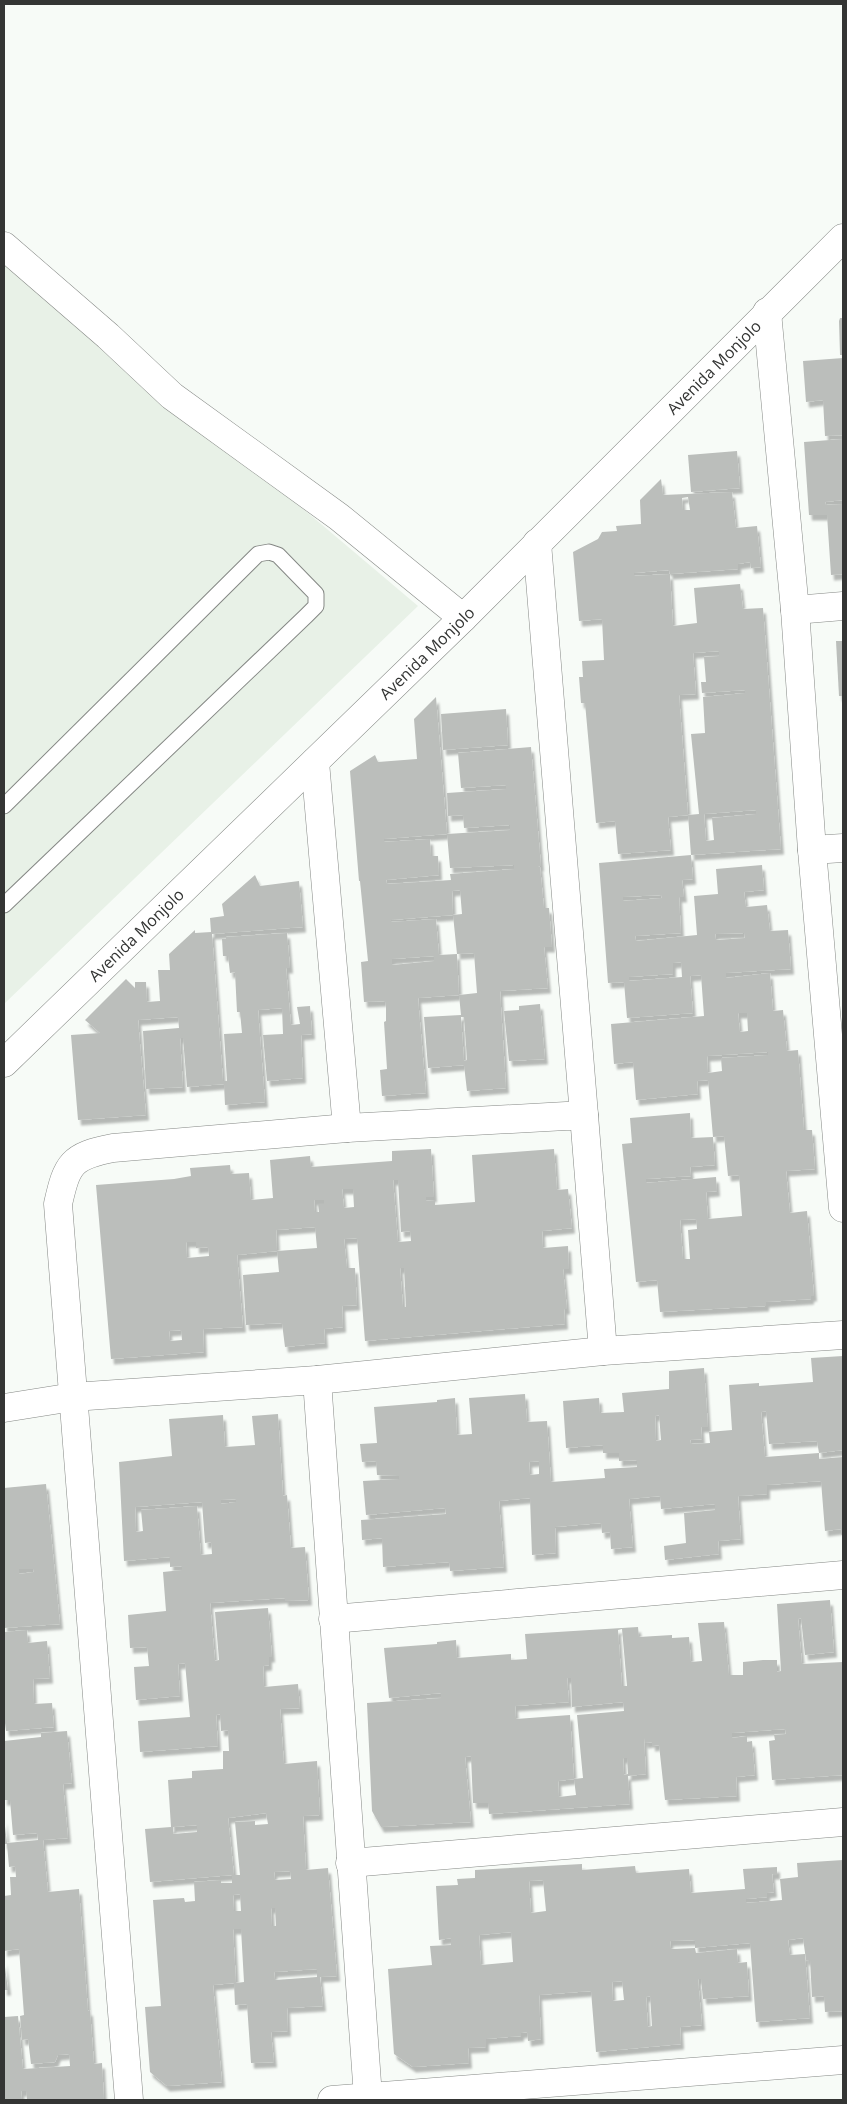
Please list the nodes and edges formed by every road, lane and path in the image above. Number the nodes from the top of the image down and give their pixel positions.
1 (843, 238) edge
2 (4, 246) edge
3 (767, 312) junction
4 (537, 543) junction
5 (843, 606) edge
6 (795, 610) junction
7 (463, 618) junction
8 (315, 762) junction
9 (4, 806) edge
10 (843, 848) edge
11 (812, 850) junction
12 (4, 905) edge
13 (4, 1063) edge
14 (839, 1094) edge
15 (584, 1115) junction
16 (347, 1128) junction
17 (843, 1208) edge
18 (843, 1335) edge
19 (603, 1352) junction
20 (317, 1380) junction
21 (73, 1397) junction
22 (4, 1408) edge
23 (843, 1575) edge
24 (333, 1619) junction
25 (843, 1822) edge
26 (350, 1863) junction
27 (843, 2060) edge
28 (368, 2097) junction
29 (129, 2100) edge
30 (332, 2100) edge

1 - 3 street, Avenida Monjolo
2 - 7 street
3 - 4 street, Avenida Monjolo
3 - 6 street
4 - 7 street, Avenida Monjolo
4 - 15 street
5 - 6 street
6 - 11 street
7 - 8 street, Avenida Monjolo
8 - 13 street, Avenida Monjolo
8 - 16 street
9 - 12 lane
10 - 11 street
11 - 14 street
14 - 17 street
15 - 16 street
15 - 19 street
16 - 21 street
18 - 19 street
19 - 20 street
20 - 21 street
20 - 24 street
21 - 22 street
21 - 29 street
23 - 24 street
24 - 26 street
25 - 26 street
26 - 28 street
27 - 28 street
28 - 30 street

